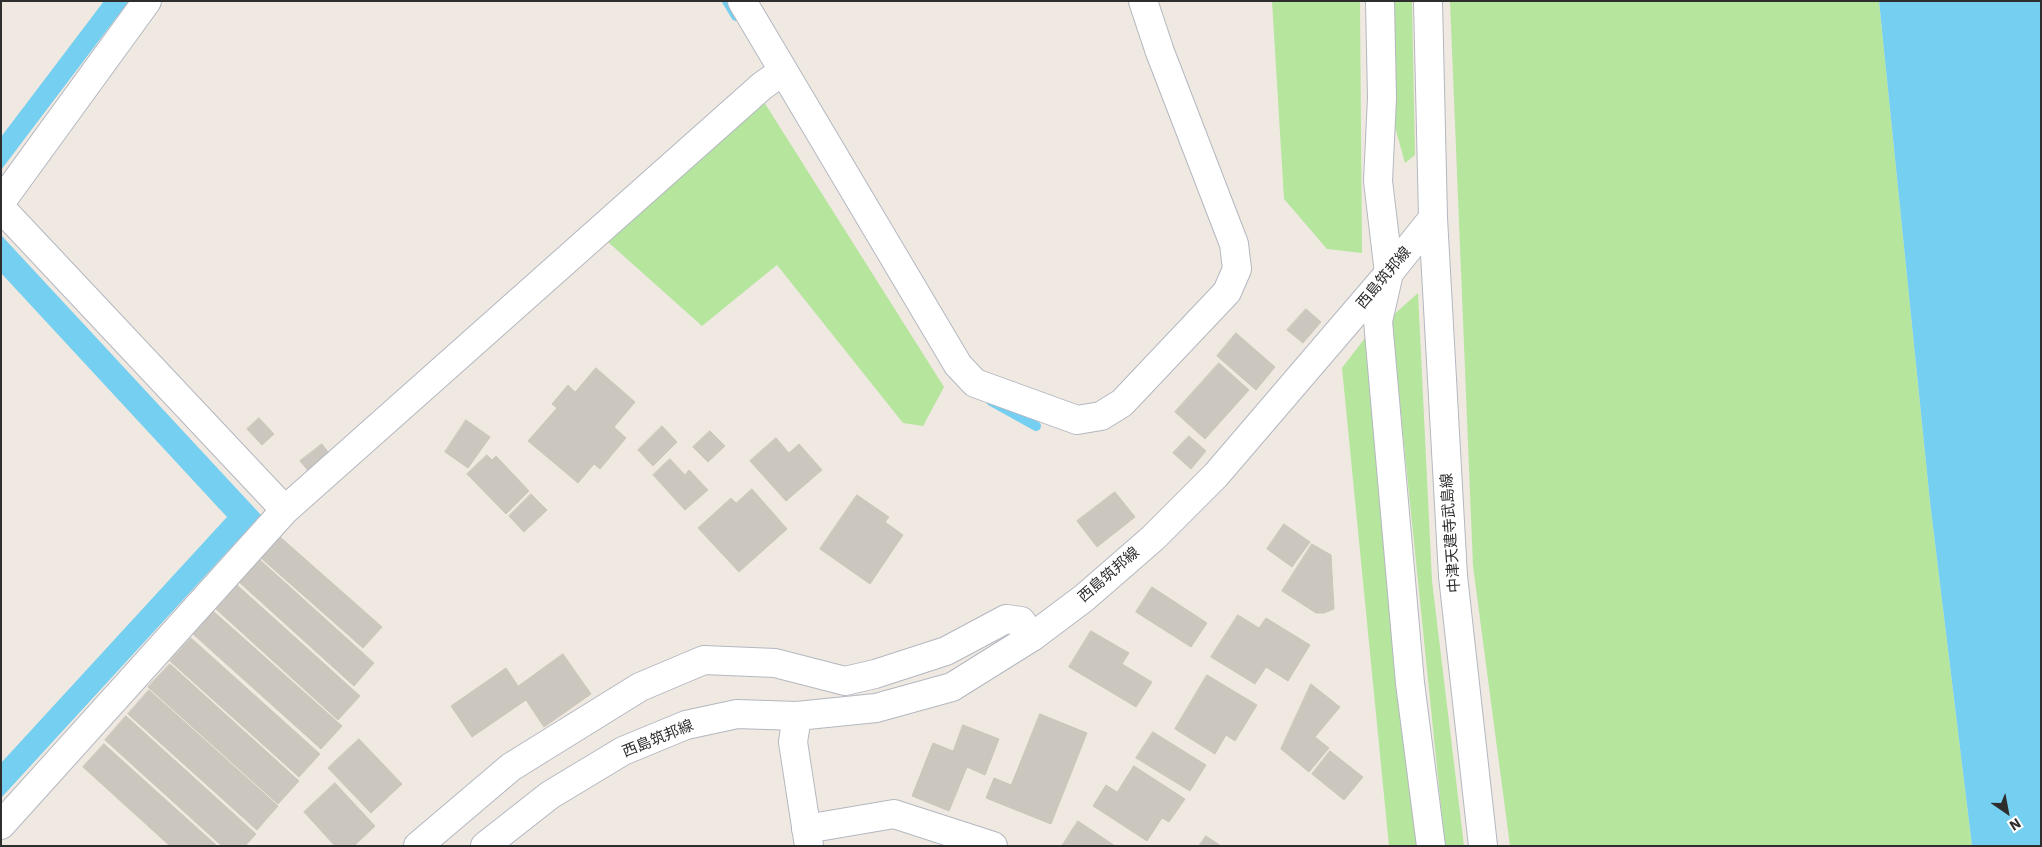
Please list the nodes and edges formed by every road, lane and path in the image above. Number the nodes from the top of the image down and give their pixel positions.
1 (147, 1) edge
2 (742, 1) edge
3 (1144, 1) edge
4 (1380, 1) edge
5 (1428, 1) edge
6 (783, 71) junction
7 (1, 202) edge
8 (1, 208) edge
9 (1433, 218) junction
10 (1389, 273) junction
11 (285, 510) junction
12 (1032, 637) junction
13 (797, 716) junction
14 (1, 825) edge
15 (808, 837) edge
16 (418, 846) edge
17 (486, 846) edge
18 (993, 846) edge
19 (1431, 846) edge
20 (1483, 846) edge

1 - 7 street
2 - 6 street
3 - 6 street
4 - 10 street
5 - 9 street
6 - 11 street
8 - 11 street
9 - 10 street, 西島筑邦線
9 - 20 street, 中津天建寺武島線
10 - 12 street, 西島筑邦線
10 - 19 street
11 - 14 street
12 - 13 street, 西島筑邦線
12 - 16 street
13 - 15 street
13 - 17 street, 西島筑邦線
15 - 18 street

